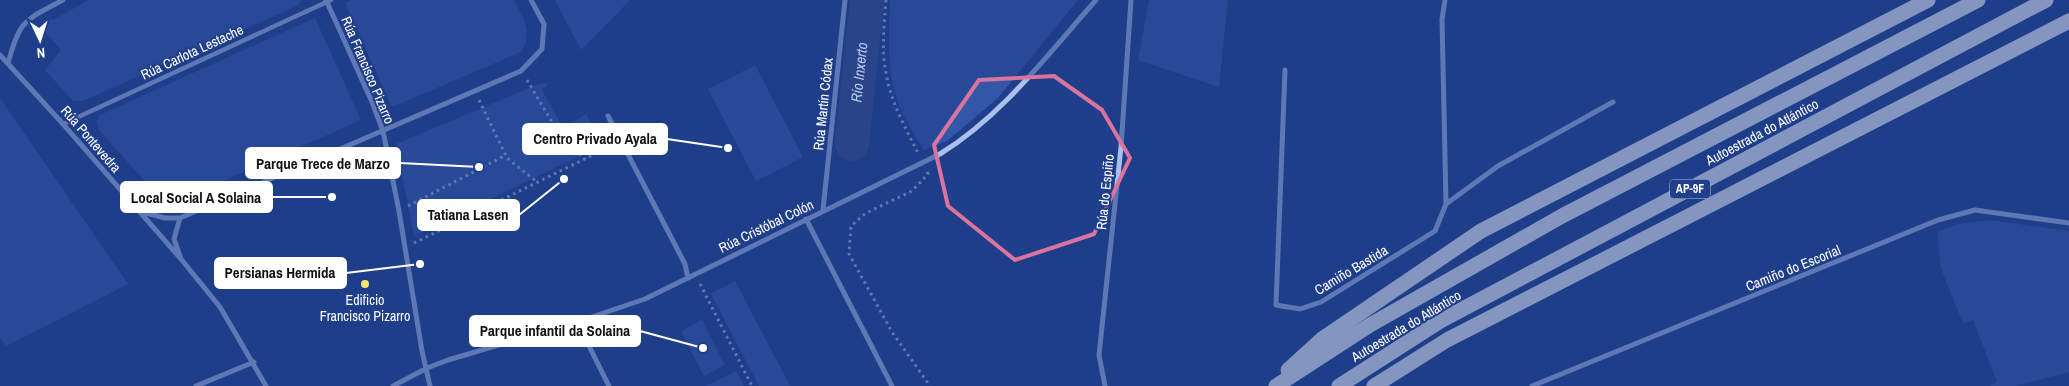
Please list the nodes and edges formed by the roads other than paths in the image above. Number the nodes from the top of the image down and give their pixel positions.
1 (63, 0) edge
2 (532, 0) edge
3 (846, 0) edge
4 (1096, 0) edge
5 (1131, 0) edge
6 (1444, 0) edge
7 (1928, 0) edge
8 (1978, 0) edge
9 (2046, 0) edge
10 (328, 1) edge
11 (2069, 21) edge
12 (0, 56) edge
13 (8, 64) junction
14 (1285, 70) dead end
15 (1613, 102) dead end
16 (608, 116) dead end
17 (63, 124) junction
18 (383, 131) junction
19 (1446, 204) junction
20 (824, 210) junction
21 (139, 211) junction
22 (180, 218) junction
23 (806, 219) junction
24 (2069, 223) edge
25 (181, 259) junction
26 (688, 278) junction
27 (577, 322) junction
28 (254, 362) junction
29 (427, 368) junction
30 (196, 386) edge
31 (266, 386) edge
32 (393, 386) edge
33 (430, 386) edge
34 (609, 386) edge
35 (892, 386) edge
36 (1105, 386) edge
37 (1270, 386) edge
38 (1276, 386) edge
39 (1339, 386) edge
40 (1374, 386) edge
41 (1532, 386) edge

1 - 13 street
2 - 18 street
3 - 20 street, Rúa Martín Códax
4 - 20 street, Rúa Cristóbal Colón
5 - 36 street, Rúa do Espiño
6 - 19 street, Camiño Bastida
7 - 37 highway
8 - 38 highway, Autoestrada do Atlántico / AP-9F
9 - 39 highway, Autoestrada do Atlántico / AP-9F
10 - 17 street, Rúa Carlota Lestache
10 - 18 street, Rúa Francisco Pizarro
11 - 40 highway
12 - 13 street, Rúa Pontevedra
13 - 17 street, Rúa Pontevedra
14 - 19 street, Camiño Bastida
15 - 19 street
16 - 26 street
17 - 21 street, Rúa Pontevedra
18 - 22 street
18 - 29 street, Rúa Francisco Pizarro
20 - 23 street, Rúa Cristóbal Colón
21 - 22 street
21 - 25 street, Rúa Pontevedra
22 - 25 street
23 - 26 street, Rúa Cristóbal Colón
23 - 35 street
24 - 41 street, Camiño do Escorial
25 - 28 street, Rúa Pontevedra
26 - 27 street, Rúa Cristóbal Colón
27 - 29 street, Rúa Cristóbal Colón
27 - 34 street
28 - 30 street
28 - 31 street, Rúa Pontevedra
29 - 32 street, Rúa Cristóbal Colón
29 - 33 street, Rúa Francisco Pizarro

